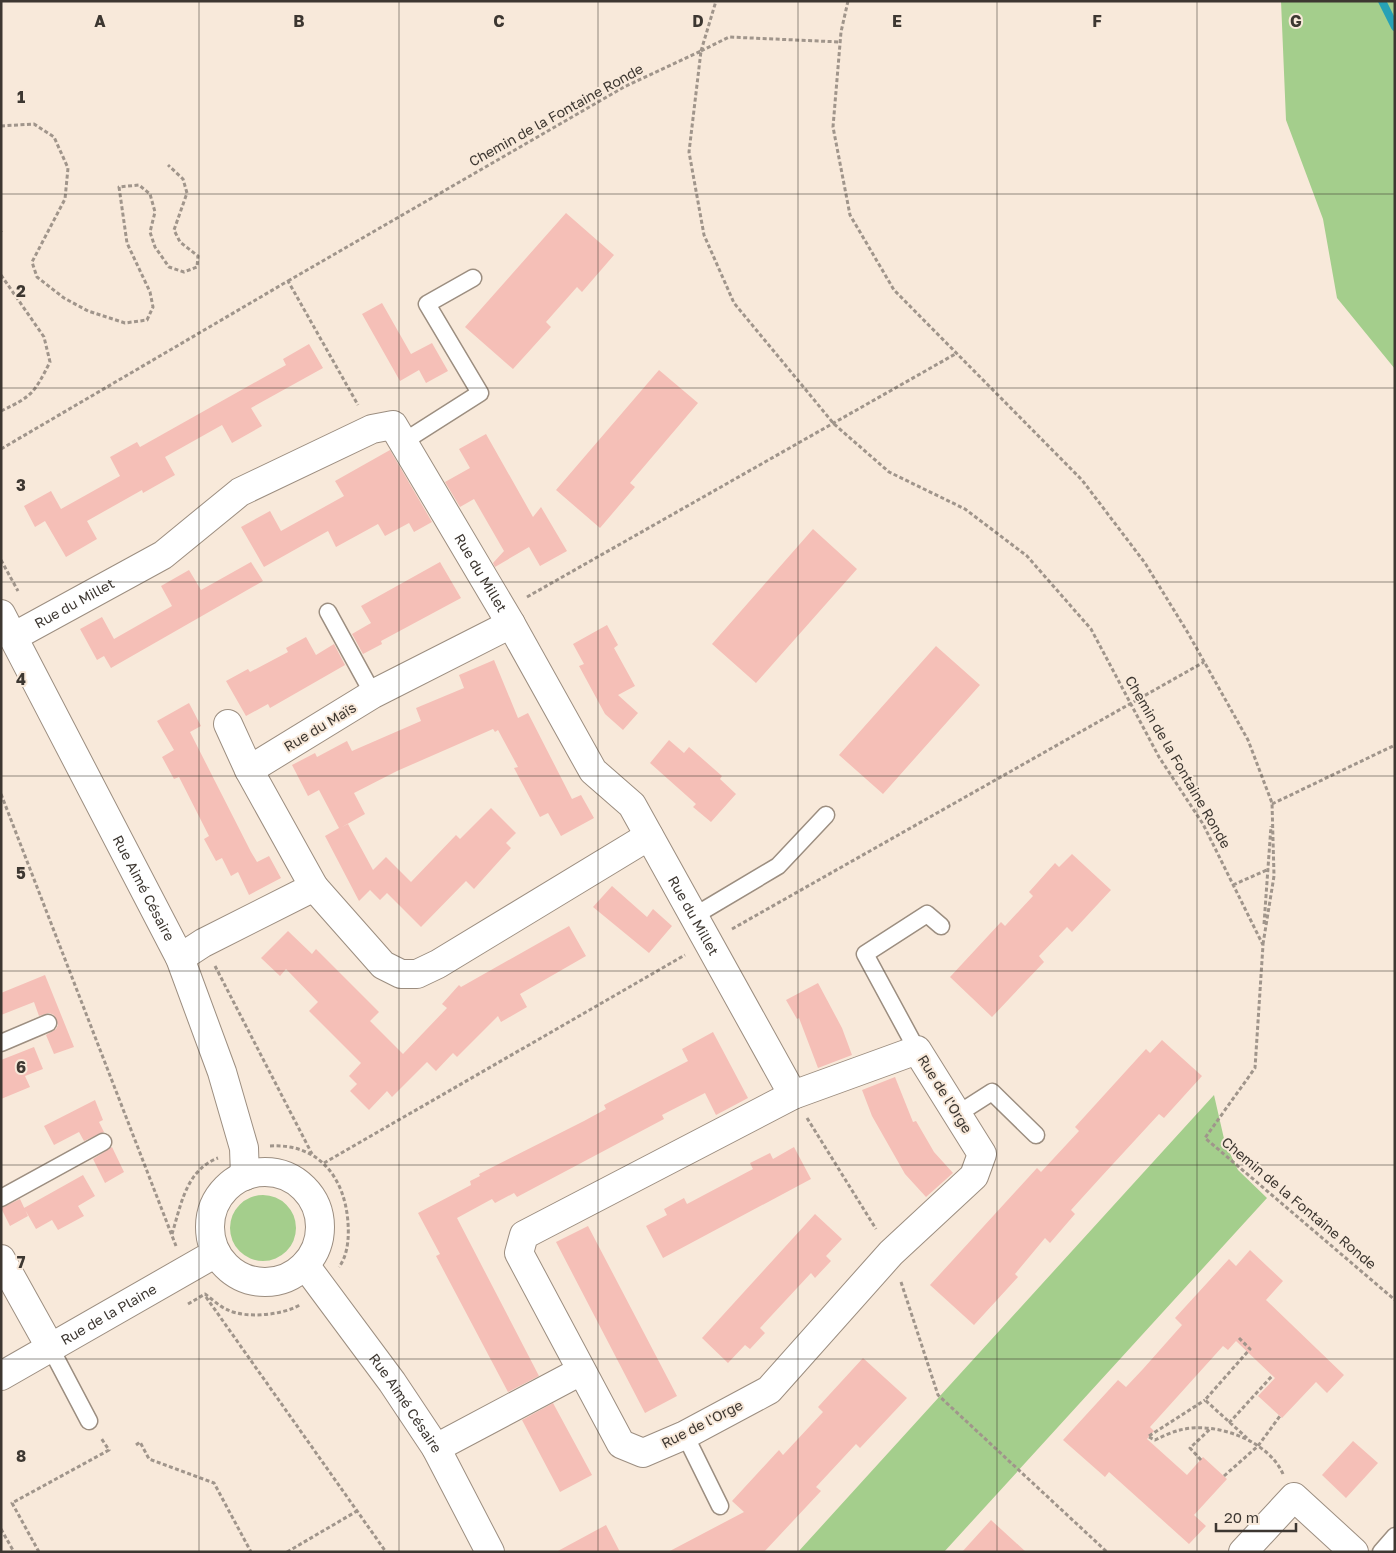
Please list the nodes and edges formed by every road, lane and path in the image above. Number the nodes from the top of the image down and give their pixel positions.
1 (716, 1) edge
2 (848, 1) edge
3 (840, 42) junction
4 (701, 52) junction
5 (1, 126) edge
6 (168, 165) dead end
7 (1, 275) edge
8 (473, 278) dead end
9 (288, 281) junction
10 (957, 353) junction
11 (1, 411) edge
12 (834, 424) junction
13 (372, 429) junction
14 (402, 442) junction
15 (1, 449) edge
16 (328, 612) dead end
17 (507, 618) junction
18 (7, 626) edge
19 (1204, 662) junction
20 (373, 694) junction
21 (1131, 705) junction
22 (228, 724) dead end
23 (1395, 745) edge
24 (249, 770) junction
25 (1, 794) edge
26 (1272, 803) junction
27 (826, 815) dead end
28 (649, 836) junction
29 (1273, 867) junction
30 (1233, 885) junction
31 (314, 887) junction
32 (694, 916) junction
33 (941, 926) dead end
34 (1263, 945) junction
35 (180, 958) junction
36 (48, 1023) dead end
37 (1, 1043) edge
38 (917, 1050) junction
39 (793, 1095) junction
40 (956, 1115) junction
41 (1036, 1135) dead end
42 (103, 1142) dead end
43 (244, 1148) junction
44 (245, 1176) junction
45 (1, 1198) edge
46 (172, 1234) junction
47 (216, 1253) junction
48 (178, 1256) junction
49 (1, 1259) edge
50 (305, 1265) junction
51 (323, 1289) junction
52 (205, 1294) junction
53 (1395, 1300) edge
54 (1239, 1338) dead end
55 (50, 1347) junction
56 (581, 1371) junction
57 (1, 1376) edge
58 (1272, 1376) dead end
59 (938, 1395) dead end
60 (1205, 1400) junction
61 (1280, 1416) dead end
62 (90, 1421) joint
63 (1229, 1424) junction
64 (1210, 1428) junction
65 (685, 1435) junction
66 (1249, 1440) junction
67 (136, 1445) dead end
68 (1258, 1446) junction
69 (436, 1448) junction
70 (1201, 1460) dead end
71 (1224, 1476) dead end
72 (1294, 1497) junction
73 (720, 1506) dead end
74 (357, 1511) junction
75 (1, 1529) edge
76 (1395, 1536) edge
77 (14, 1552) edge
78 (39, 1552) edge
79 (251, 1552) edge
80 (287, 1552) edge
81 (386, 1552) edge
82 (490, 1552) edge
83 (1107, 1552) edge
84 (1244, 1552) edge
85 (1354, 1552) edge
86 (1381, 1552) edge

1 - 4 path
2 - 3 path
3 - 4 path
3 - 10 path
4 - 9 path, Chemin de la Fontaine Ronde
4 - 12 path, Chemin de la Fontaine Ronde
5 - 6 path
7 - 11 path
8 - 14 lane
9 - 13 path
9 - 15 path, Chemin de la Fontaine Ronde
10 - 12 path
10 - 19 path
12 - 17 path
12 - 21 path, Chemin de la Fontaine Ronde
13 - 14 street, Rue du Millet
13 - 18 street, Rue du Millet
14 - 17 street, Rue du Millet
16 - 20 lane
17 - 20 street, Rue du Maïs
17 - 28 street, Rue du Millet
18 - 35 street, Rue Aimé Césaire
19 - 21 path
19 - 26 path
20 - 24 street, Rue du Maïs
21 - 30 path, Chemin de la Fontaine Ronde
22 - 24 street
23 - 26 path
24 - 31 street
25 - 46 path
26 - 29 path
26 - 34 path
27 - 32 lane
28 - 31 street
28 - 32 street, Rue du Millet
29 - 30 path
29 - 34 path
30 - 34 path, Chemin de la Fontaine Ronde
31 - 35 street
32 - 39 street, Rue du Millet
33 - 38 lane
34 - 53 path, Chemin de la Fontaine Ronde
35 - 43 street, Rue Aimé Césaire
36 - 37 lane
38 - 39 street, Rue de l'Orge
38 - 40 street, Rue de l'Orge
39 - 56 street, Rue de l'Orge
40 - 41 lane
40 - 65 street, Rue de l'Orge
42 - 45 lane
43 - 44 street, Rue Aimé Césaire
43 - 46 path
43 - 51 path
44 - 47 street
44 - 50 street
46 - 48 path
47 - 48 street, Rue de la Plaine
47 - 50 street
48 - 52 path
48 - 55 street, Rue de la Plaine
49 - 55 street
50 - 51 street, Rue Aimé Césaire
51 - 52 path
51 - 69 street, Rue Aimé Césaire
52 - 74 path
54 - 60 path
55 - 57 street, Rue de la Plaine
55 - 62 lane
56 - 65 street, Rue de l'Orge
56 - 69 street
58 - 63 path
59 - 83 path
60 - 63 path
60 - 64 path
61 - 68 path
62 - 78 path
63 - 66 path
64 - 66 path
64 - 70 path
65 - 73 lane
66 - 68 path
67 - 79 path
68 - 71 path
68 - 72 path
69 - 82 street, Rue Aimé Césaire
72 - 84 street
72 - 85 street
74 - 80 path
74 - 81 path
75 - 77 path
76 - 86 lane

